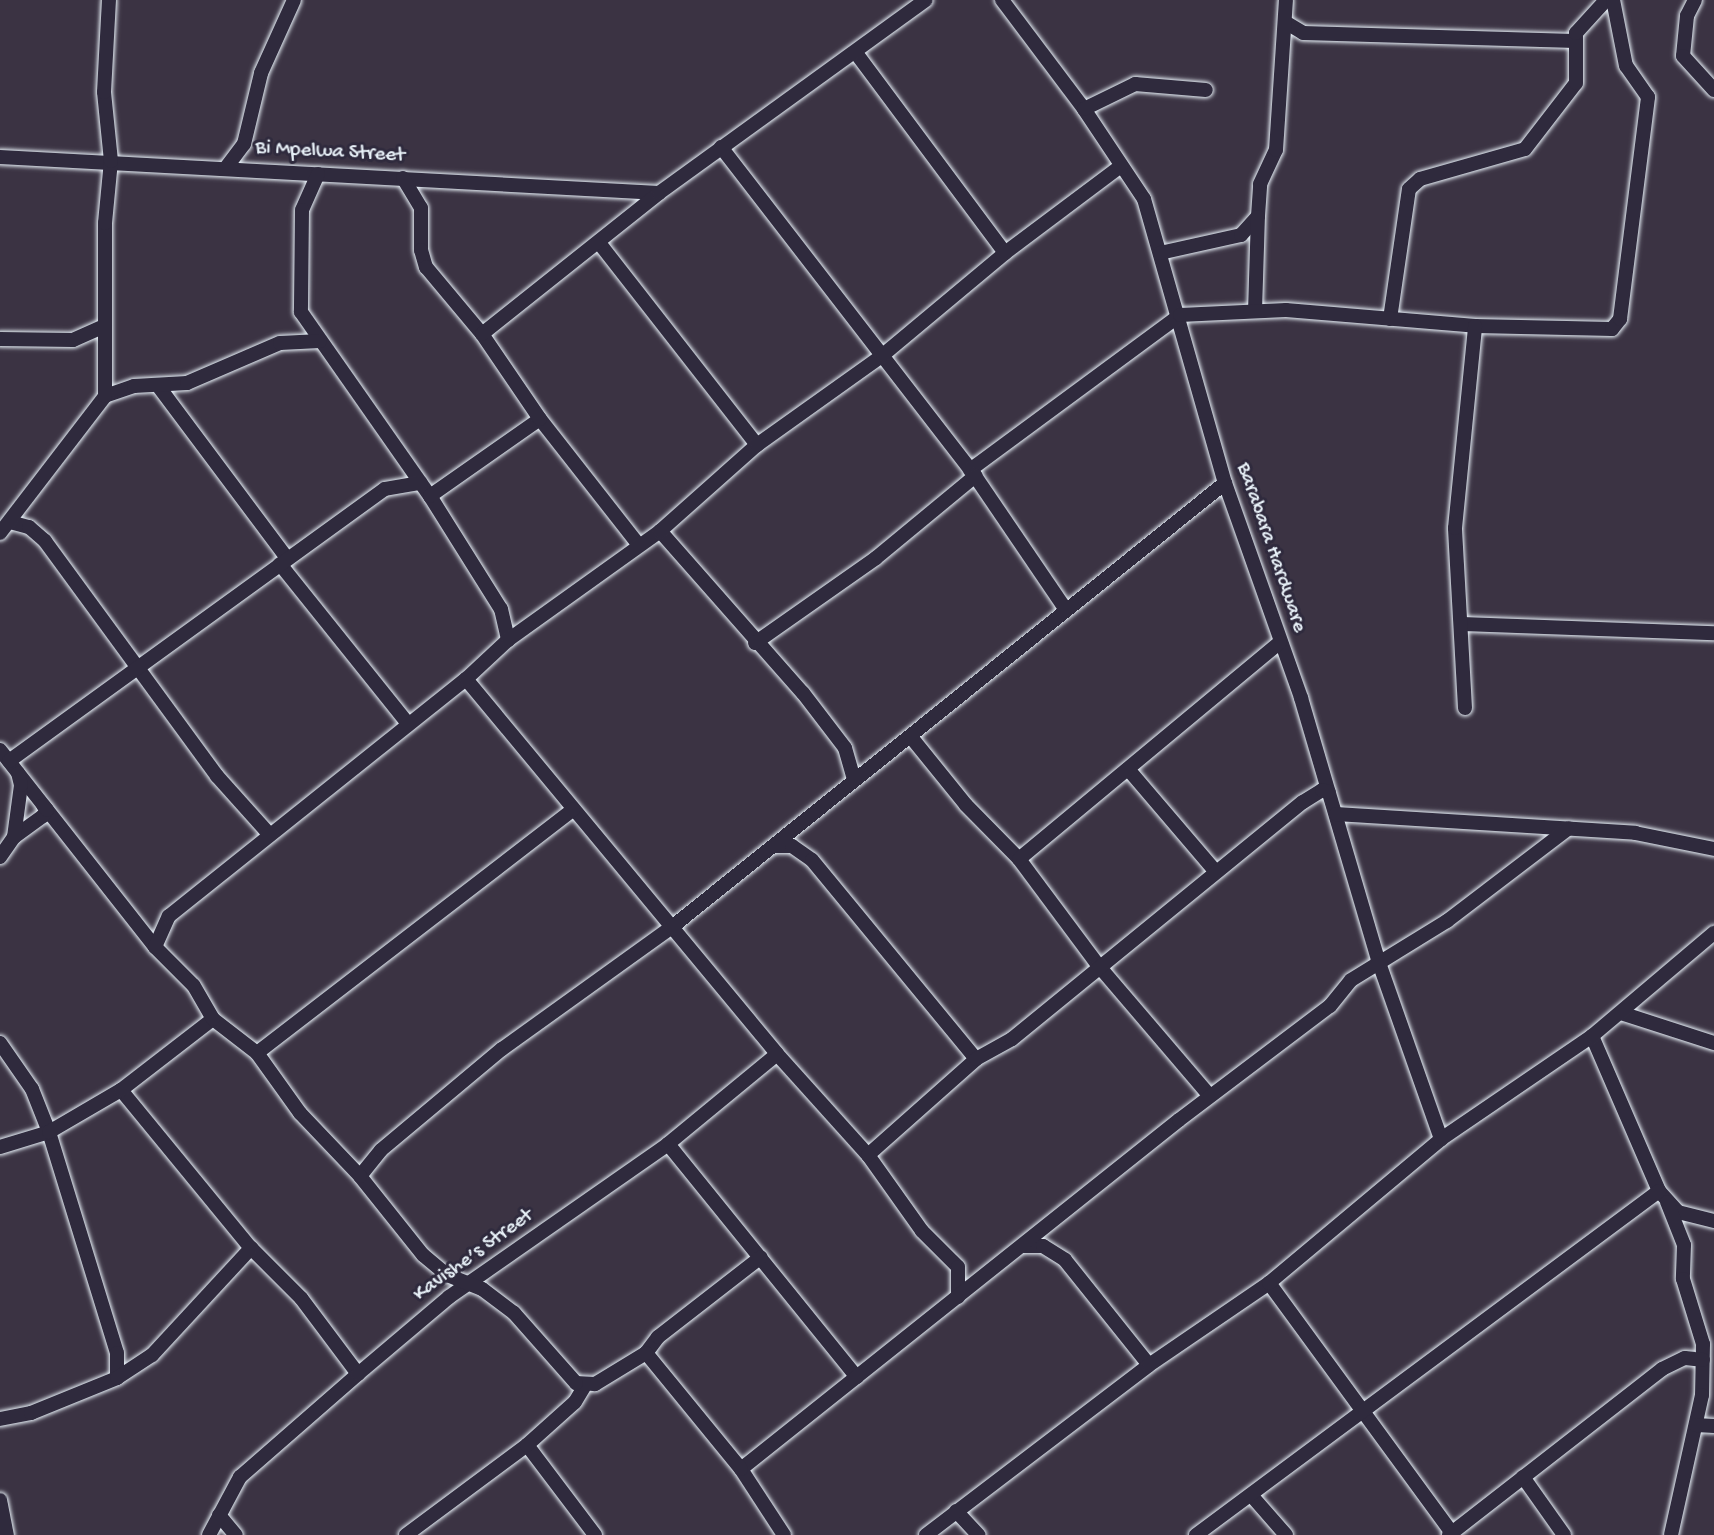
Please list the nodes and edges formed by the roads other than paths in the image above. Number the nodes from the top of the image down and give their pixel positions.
1 (109, 0) edge
2 (294, 0) edge
3 (926, 0) edge
4 (1002, 0) edge
5 (1286, 0) edge
6 (1606, 0) edge
7 (1613, 0) edge
8 (1695, 0) edge
9 (1284, 22) junction
10 (1575, 41) junction
11 (856, 53) junction
12 (1206, 90) dead end
13 (1714, 90) edge
14 (1084, 109) junction
15 (721, 147) junction
16 (0, 157) edge
17 (111, 161) junction
18 (1121, 166) junction
19 (225, 169) junction
20 (318, 174) junction
21 (403, 177) junction
22 (659, 193) junction
23 (1258, 216) junction
24 (600, 244) junction
25 (1005, 253) junction
26 (1160, 253) junction
27 (1255, 311) junction
28 (1180, 315) junction
29 (1390, 319) junction
30 (105, 326) junction
31 (1475, 326) junction
32 (482, 334) junction
33 (0, 339) edge
34 (320, 341) junction
35 (883, 355) junction
36 (159, 387) junction
37 (105, 396) junction
38 (540, 419) junction
39 (757, 445) junction
40 (973, 473) junction
41 (420, 483) junction
42 (1225, 483) junction
43 (430, 496) junction
44 (10, 522) junction
45 (660, 531) junction
46 (0, 533) edge
47 (638, 544) junction
48 (283, 561) junction
49 (1066, 610) junction
50 (1463, 624) junction
51 (1714, 633) edge
52 (508, 640) junction
53 (1280, 642) junction
54 (755, 643) junction
55 (136, 666) junction
56 (466, 679) junction
57 (1465, 708) dead end
58 (408, 724) junction
59 (911, 737) junction
60 (845, 748) junction
61 (883, 758) junction
62 (9, 761) edge
63 (1128, 769) junction
64 (854, 780) junction
65 (1329, 792) junction
66 (43, 805) junction
67 (573, 810) junction
68 (1336, 814) junction
69 (803, 822) junction
70 (1569, 828) junction
71 (270, 835) junction
72 (14, 837) junction
73 (774, 846) junction
74 (1714, 849) edge
75 (802, 850) junction
76 (0, 857) edge
77 (1019, 859) junction
78 (1216, 872) junction
79 (672, 927) junction
80 (1714, 933) edge
81 (155, 947) junction
82 (1378, 960) junction
83 (1098, 964) junction
84 (1621, 1013) junction
85 (213, 1019) junction
86 (1592, 1036) junction
87 (0, 1043) edge
88 (1714, 1043) edge
89 (257, 1053) junction
90 (777, 1054) junction
91 (976, 1059) junction
92 (121, 1090) junction
93 (1210, 1096) junction
94 (49, 1132) junction
95 (1441, 1139) junction
96 (668, 1144) junction
97 (0, 1147) edge
98 (869, 1155) junction
99 (360, 1176) junction
100 (1663, 1196) junction
101 (1059, 1217) junction
102 (1714, 1221) edge
103 (1023, 1246) junction
104 (251, 1248) junction
105 (761, 1257) junction
106 (1065, 1260) junction
107 (958, 1268) junction
108 (989, 1272) junction
109 (447, 1275) junction
110 (1269, 1283) junction
111 (467, 1285) junction
112 (449, 1297) junction
113 (958, 1297) junction
114 (646, 1353) junction
115 (1703, 1360) junction
116 (1149, 1365) junction
117 (358, 1374) junction
118 (857, 1377) junction
119 (117, 1378) junction
120 (586, 1384) junction
121 (1362, 1410) junction
122 (0, 1419) edge
123 (1696, 1425) junction
124 (1714, 1426) edge
125 (527, 1445) junction
126 (741, 1469) junction
127 (1522, 1478) junction
128 (1251, 1494) junction
129 (0, 1500) edge
130 (956, 1511) junction
131 (219, 1515) junction
132 (1451, 1534) edge
133 (7, 1535) edge
134 (209, 1535) edge
135 (236, 1535) edge
136 (406, 1535) edge
137 (595, 1535) edge
138 (785, 1535) edge
139 (926, 1535) edge
140 (978, 1535) edge
141 (1196, 1535) edge
142 (1286, 1535) edge
143 (1564, 1535) edge
144 (1671, 1535) edge

1 - 17 street
2 - 19 street
3 - 11 street
4 - 14 street, Barabara Hardware
5 - 9 street
6 - 10 street
7 - 31 street
8 - 13 street
9 - 10 street
9 - 23 street
10 - 29 street
11 - 15 street
11 - 25 street
12 - 14 street
14 - 18 street, Barabara Hardware
15 - 22 street
15 - 35 street
16 - 17 street, Bi Mpelwa Street
17 - 19 street, Bi Mpelwa Street
17 - 30 street
18 - 25 street
18 - 26 street, Barabara Hardware
19 - 20 street, Bi Mpelwa Street
20 - 21 street, Bi Mpelwa Street
20 - 34 street
21 - 22 street, Bi Mpelwa Street
21 - 32 street
22 - 24 street
23 - 26 street
23 - 27 street
24 - 32 street
24 - 39 street
25 - 35 street
26 - 28 street, Barabara Hardware
27 - 28 street
27 - 29 street
28 - 40 street
28 - 42 street, Barabara Hardware
29 - 31 street
30 - 33 street
30 - 37 street
31 - 50 street
32 - 38 street
34 - 36 street
34 - 41 street
35 - 39 street
35 - 40 street
36 - 37 street
36 - 48 street
37 - 44 street
38 - 43 street
38 - 47 street
39 - 45 street
40 - 49 street
40 - 54 street
41 - 43 street
41 - 48 street
42 - 49 street
42 - 53 street, Barabara Hardware
43 - 52 street
44 - 46 street
44 - 55 street
45 - 47 street
45 - 54 street
47 - 52 street
48 - 55 street
48 - 58 street
49 - 59 street
50 - 51 street
50 - 57 street
52 - 56 street
53 - 63 street
53 - 65 street, Barabara Hardware
54 - 60 street
55 - 62 street
55 - 71 street
56 - 58 street
56 - 67 street
58 - 71 street
59 - 61 street
59 - 77 street
60 - 61 street
60 - 64 street
61 - 64 street
62 - 66 street
62 - 72 street
63 - 77 street
63 - 78 street
64 - 69 street
65 - 68 street, Barabara Hardware
65 - 78 street
66 - 72 street
66 - 81 street
67 - 79 street
67 - 89 street
68 - 70 street
68 - 82 street, Barabara Hardware
69 - 73 street
69 - 75 street
70 - 74 street
70 - 82 street
71 - 81 street
72 - 76 street
73 - 75 street
73 - 79 street
75 - 91 street
77 - 83 street
78 - 83 street
79 - 90 street
79 - 99 street
80 - 84 street
81 - 85 street
82 - 93 street
82 - 95 street, Barabara Hardware
83 - 91 street
83 - 93 street
84 - 86 street
84 - 88 street
85 - 89 street
85 - 92 street
86 - 95 street
86 - 100 street
87 - 94 street
89 - 99 street
90 - 96 street, Kavishe’s Street
90 - 98 street
91 - 98 street
92 - 94 street
92 - 104 street
93 - 101 street
94 - 97 street
94 - 119 street
95 - 110 street
96 - 105 street
96 - 111 street, Kavishe’s Street
98 - 107 street
99 - 109 street
100 - 102 street
100 - 115 street
100 - 121 street
101 - 103 street
101 - 106 street
103 - 106 street
103 - 108 street
104 - 117 street
104 - 119 street
105 - 114 street
105 - 118 street
106 - 116 street
107 - 108 street
107 - 113 street
108 - 113 street
109 - 111 street
109 - 112 street
110 - 116 street
110 - 121 street
111 - 112 street, Kavishe’s Street
111 - 120 street
112 - 117 street, Kavishe’s Street
113 - 118 street
114 - 120 street
114 - 126 street
115 - 123 street
115 - 127 street
116 - 130 street
117 - 131 street, Kavishe’s Street
118 - 126 street
119 - 122 street
120 - 125 street
121 - 128 street
121 - 132 street
123 - 124 street
123 - 144 street
125 - 136 street
125 - 137 street
126 - 138 street
127 - 132 street
127 - 143 street
128 - 141 street
128 - 142 street
129 - 133 street
130 - 139 street
130 - 140 street
131 - 134 street, Kavishe’s Street
131 - 135 street

